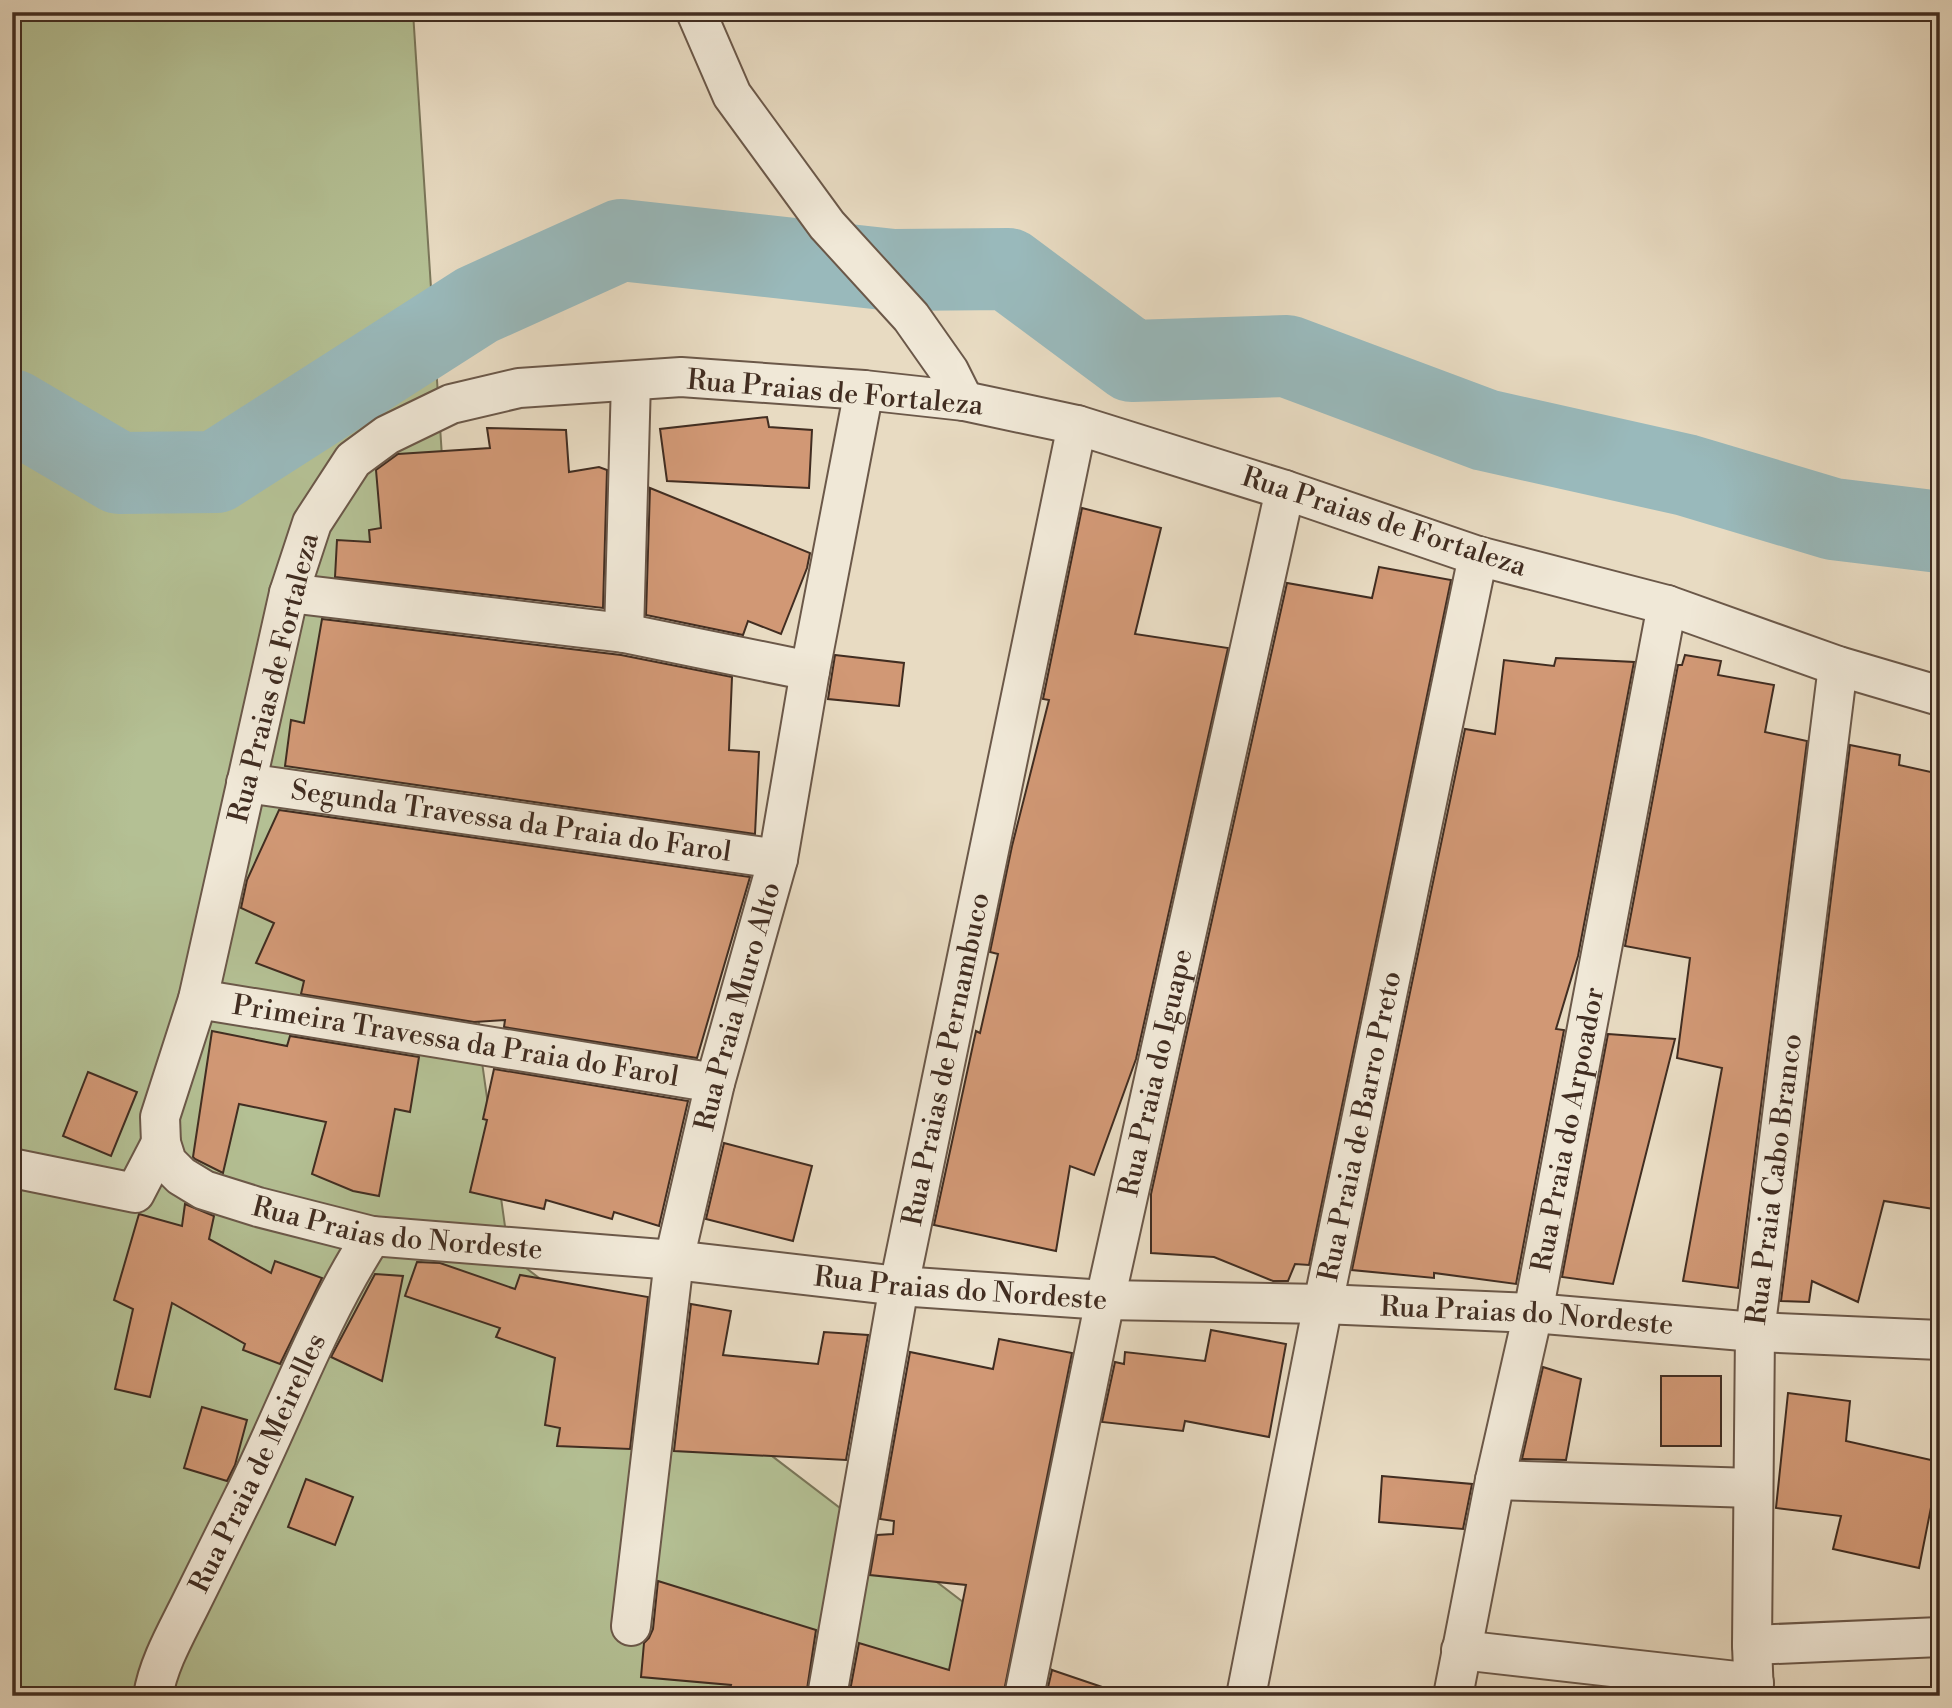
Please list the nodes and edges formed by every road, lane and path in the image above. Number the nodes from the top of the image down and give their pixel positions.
1 (696, 12) edge
2 (631, 381) junction
3 (864, 390) junction
4 (964, 401) junction
5 (1077, 425) junction
6 (1285, 490) junction
7 (1478, 556) junction
8 (289, 593) junction
9 (1667, 605) junction
10 (624, 634) junction
11 (1838, 666) junction
12 (810, 671) junction
13 (1940, 696) edge
14 (246, 783) junction
15 (778, 859) junction
16 (198, 999) junction
17 (715, 1083) junction
18 (160, 1143) junction
19 (12, 1168) edge
20 (372, 1236) junction
21 (674, 1260) junction
22 (900, 1286) junction
23 (1105, 1300) junction
24 (1323, 1304) junction
25 (1533, 1313) junction
26 (1755, 1332) junction
27 (1940, 1340) edge
28 (1495, 1480) junction
29 (1753, 1489) junction
30 (631, 1626) dead end
31 (1940, 1637) edge
32 (1752, 1645) junction
33 (1461, 1650) junction
34 (1754, 1689) edge
35 (153, 1696) edge
36 (827, 1696) edge
37 (1024, 1696) edge
38 (1246, 1696) edge
39 (1453, 1696) edge

1 - 4 street
2 - 3 street, Rua Praias de Fortaleza
2 - 8 street, Rua Praias de Fortaleza
2 - 10 street
3 - 4 street, Rua Praias de Fortaleza
3 - 12 street, Rua Praia Muro Alto
4 - 5 street, Rua Praias de Fortaleza
5 - 6 street, Rua Praias de Fortaleza
5 - 22 street, Rua Praias de Pernambuco
6 - 7 street, Rua Praias de Fortaleza
6 - 23 street, Rua Praia do Iguape
7 - 9 street, Rua Praias de Fortaleza
7 - 24 street, Rua Praia de Barro Preto
8 - 10 street
8 - 14 street, Rua Praias de Fortaleza
9 - 11 street, Rua Praias de Fortaleza
9 - 25 street, Rua Praia do Arpoador
10 - 12 street
11 - 13 street, Rua Praias de Fortaleza
11 - 26 street, Rua Praia Cabo Branco
12 - 15 street, Rua Praia Muro Alto
14 - 15 street, Segunda Travessa da Praia do Farol
14 - 16 street, Rua Praias de Fortaleza
15 - 17 street, Rua Praia Muro Alto
16 - 17 street, Primeira Travessa da Praia do Farol
16 - 18 street
17 - 21 street, Rua Praia Muro Alto
18 - 19 street
18 - 20 street, Rua Praias do Nordeste
20 - 21 street, Rua Praias do Nordeste
20 - 35 street, Rua Praia de Meirelles
21 - 22 street, Rua Praias do Nordeste
21 - 30 street, Rua Praia Muro Alto
22 - 23 street, Rua Praias do Nordeste
22 - 36 street, Rua Praias de Pernambuco
23 - 24 street, Rua Praias do Nordeste
23 - 37 street, Rua Praia do Iguape
24 - 25 street, Rua Praias do Nordeste
24 - 38 street, Rua Praia de Barro Preto
25 - 26 street, Rua Praias do Nordeste
25 - 28 street, Rua Praia do Arpoador
26 - 27 street, Rua Praias do Nordeste
26 - 29 street, Rua Praia Cabo Branco
28 - 29 street
28 - 33 street, Rua Praia do Arpoador
29 - 32 street, Rua Praia Cabo Branco
31 - 32 street
32 - 34 street, Rua Praia Cabo Branco
33 - 34 street
33 - 39 street, Rua Praia do Arpoador

